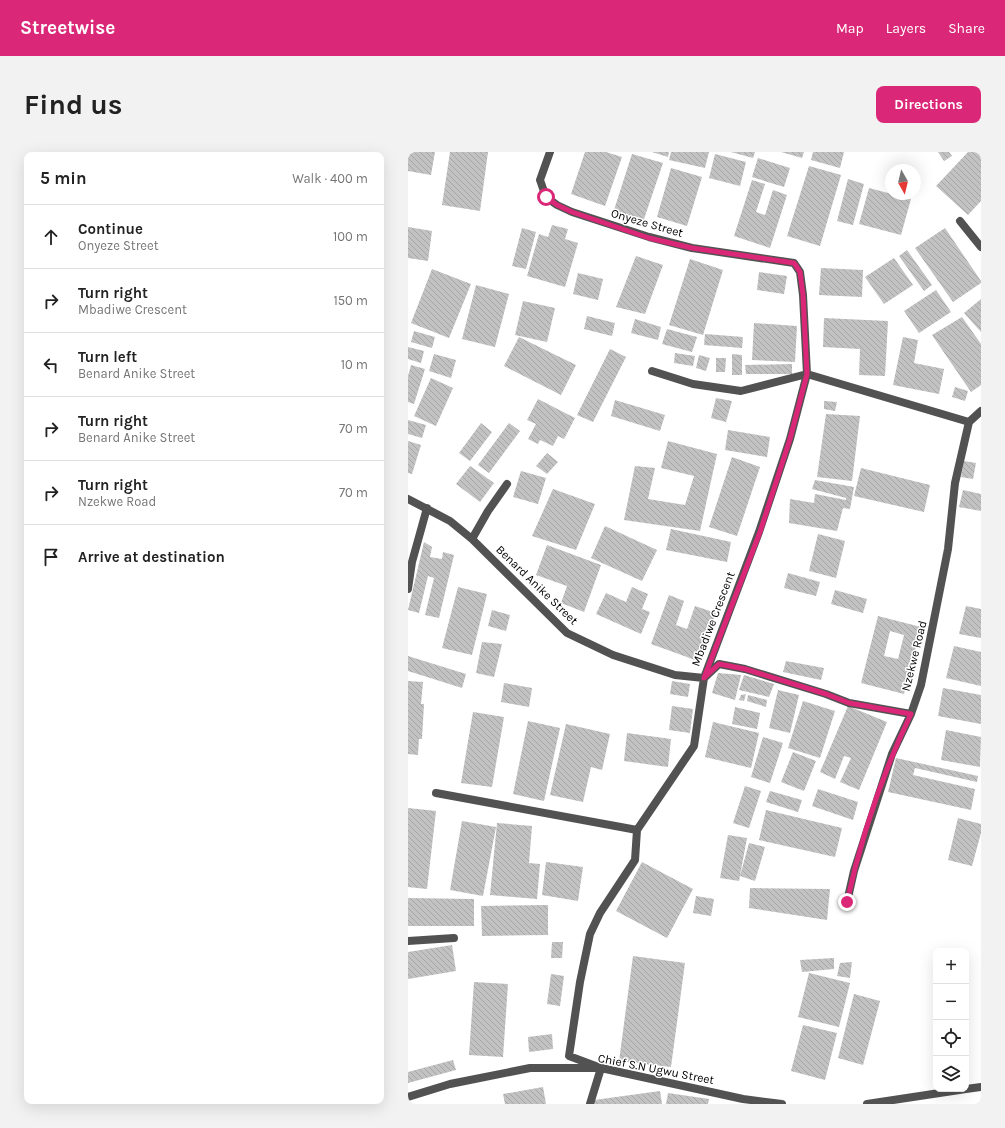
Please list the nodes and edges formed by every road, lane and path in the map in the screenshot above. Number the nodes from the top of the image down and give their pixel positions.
1 (550, 152) edge
2 (960, 221) dead end
3 (981, 248) edge
4 (794, 263) joint
5 (652, 371) dead end
6 (807, 374) junction
7 (981, 411) edge
8 (969, 422) junction
9 (507, 484) dead end
10 (408, 498) edge
11 (427, 508) junction
12 (472, 539) junction
13 (408, 589) edge
14 (704, 678) junction
15 (911, 714) junction
16 (436, 793) dead end
17 (637, 830) junction
18 (847, 902) dead end
19 (454, 938) dead end
20 (408, 940) edge
21 (601, 1068) junction
22 (981, 1087) edge
23 (969, 1089) edge
24 (946, 1092) edge
25 (408, 1097) edge
26 (590, 1104) edge
27 (782, 1104) edge
28 (867, 1104) edge

1 - 4 street, Onyeze Street
2 - 3 street
4 - 6 street, Mbadiwe Crescent
5 - 6 street
6 - 8 street
6 - 14 street, Mbadiwe Crescent
7 - 8 street
8 - 15 street, Nzekwe Road
9 - 12 street
10 - 11 street, Benard Anike Street
11 - 12 street, Benard Anike Street
11 - 13 street
12 - 14 street, Benard Anike Street
14 - 15 street
14 - 17 street, Mbadiwe Crescent
15 - 18 street, Nzekwe Road
16 - 17 street
17 - 21 street
19 - 20 street
21 - 25 street, Chief S.N Ugwu Street
21 - 26 street
21 - 27 street, Chief S.N Ugwu Street
22 - 23 street
24 - 28 street

